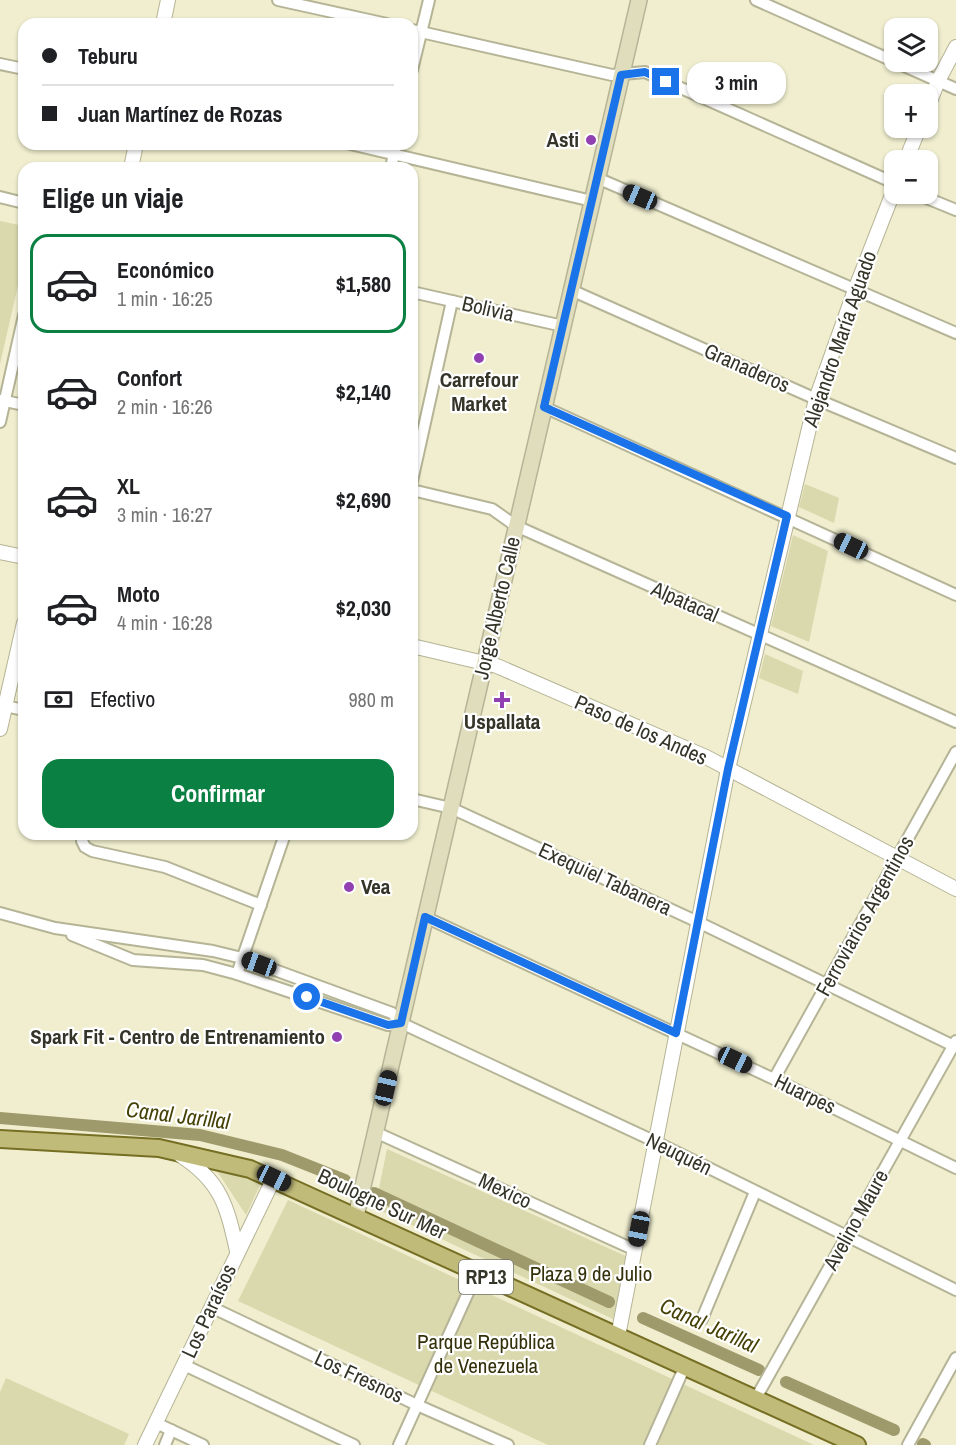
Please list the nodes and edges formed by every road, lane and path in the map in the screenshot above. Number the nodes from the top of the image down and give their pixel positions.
1 (168, 0) edge
2 (278, 0) edge
3 (429, 0) edge
4 (639, 0) edge
5 (759, 1) edge
6 (164, 18) edge
7 (360, 18) edge
8 (418, 28) edge
9 (418, 31) edge
10 (956, 47) edge
11 (0, 64) edge
12 (18, 68) edge
13 (621, 75) junction
14 (938, 81) junction
15 (937, 84) edge
16 (956, 89) edge
17 (399, 150) edge
18 (597, 178) junction
19 (884, 179) edge
20 (0, 197) edge
21 (592, 201) junction
22 (18, 202) edge
23 (938, 203) edge
24 (889, 204) edge
25 (956, 210) edge
26 (571, 290) junction
27 (855, 290) junction
28 (418, 293) edge
29 (452, 301) junction
30 (563, 326) junction
31 (956, 333) edge
32 (18, 338) edge
33 (816, 399) junction
34 (2, 401) edge
35 (18, 404) edge
36 (544, 407) junction
37 (0, 422) edge
38 (418, 454) edge
39 (956, 458) edge
40 (418, 491) edge
41 (787, 516) junction
42 (516, 526) junction
43 (0, 552) edge
44 (18, 556) edge
45 (956, 595) edge
46 (760, 635) junction
47 (18, 647) edge
48 (418, 647) edge
49 (484, 662) junction
50 (3, 706) edge
51 (18, 709) edge
52 (956, 722) edge
53 (0, 729) edge
54 (956, 752) edge
55 (728, 769) junction
56 (418, 800) edge
57 (451, 808) junction
58 (82, 840) edge
59 (283, 840) edge
60 (897, 858) junction
61 (956, 889) edge
62 (261, 905) junction
63 (0, 913) edge
64 (425, 917) junction
65 (698, 922) junction
66 (55, 928) junction
67 (242, 958) junction
68 (237, 974) junction
69 (292, 976) junction
70 (827, 985) junction
71 (287, 990) junction
72 (401, 1023) junction
73 (676, 1033) junction
74 (955, 1044) edge
75 (774, 1079) junction
76 (375, 1132) junction
77 (0, 1139) edge
78 (900, 1141) junction
79 (656, 1143) junction
80 (170, 1149) junction
81 (956, 1168) edge
82 (274, 1178) junction
83 (755, 1191) junction
84 (356, 1216) junction
85 (848, 1237) junction
86 (635, 1250) junction
87 (237, 1251) junction
88 (477, 1273) junction
89 (956, 1290) edge
90 (211, 1307) junction
91 (702, 1319) dead end
92 (618, 1336) junction
93 (956, 1358) edge
94 (184, 1365) junction
95 (685, 1366) junction
96 (756, 1398) junction
97 (417, 1405) junction
98 (156, 1423) junction
99 (171, 1430) junction
100 (145, 1445) edge
101 (165, 1445) edge
102 (204, 1445) edge
103 (354, 1445) edge
104 (399, 1445) edge
105 (508, 1445) edge
106 (650, 1445) edge
107 (857, 1445) edge
108 (908, 1445) edge

1 - 6 street
2 - 7 street
3 - 8 street
4 - 13 main road, Jorge Alberto Calle
5 - 14 street
9 - 13 street
10 - 14 street
11 - 12 street
13 - 18 main road, Jorge Alberto Calle
13 - 19 street
14 - 15 street
14 - 16 street
17 - 21 street
18 - 21 main road, Jorge Alberto Calle
18 - 27 street
20 - 22 street
21 - 26 main road, Jorge Alberto Calle
23 - 25 street
24 - 27 street, Alejandro María Aguado
26 - 30 main road, Jorge Alberto Calle
26 - 33 street, Granaderos
27 - 31 street
27 - 33 street, Alejandro María Aguado
28 - 29 street, Bolivia
29 - 30 street, Bolivia
29 - 38 street
30 - 36 main road, Jorge Alberto Calle
32 - 34 street
33 - 39 street, Granaderos
33 - 41 street, Alejandro María Aguado
34 - 35 street
34 - 37 street
36 - 41 street
36 - 42 main road, Jorge Alberto Calle
40 - 42 street, Alpatacal
41 - 45 street
41 - 46 street, Alejandro María Aguado
42 - 46 street, Alpatacal
42 - 49 main road, Jorge Alberto Calle
43 - 44 street
46 - 52 street, Alpatacal
46 - 55 street, Alejandro María Aguado
47 - 50 street
48 - 49 street, Paso de los Andes
49 - 55 street, Paso de los Andes
49 - 57 main road, Jorge Alberto Calle
50 - 51 street
50 - 53 street
54 - 60 street, Ferroviarios Argentinos
55 - 60 street, Paso de los Andes
55 - 65 street, Alejandro María Aguado
56 - 57 street, Exequiel Tabanera
57 - 64 main road, Jorge Alberto Calle
57 - 65 street, Exequiel Tabanera
58 - 62 street
59 - 62 street
60 - 61 street, Paso de los Andes
60 - 70 street, Ferroviarios Argentinos
62 - 67 street
63 - 66 street
64 - 72 main road, Jorge Alberto Calle
64 - 73 street, Huarpes
65 - 70 street, Exequiel Tabanera
65 - 73 street, Alejandro María Aguado
66 - 67 street
66 - 68 street
67 - 68 street
67 - 69 street
68 - 71 street
69 - 71 street
69 - 72 street
70 - 74 street, Exequiel Tabanera
70 - 75 street, Ferroviarios Argentinos
71 - 72 street
72 - 76 main road, Jorge Alberto Calle
72 - 79 street, Neuquén
73 - 75 street, Huarpes
73 - 79 street, Alejandro María Aguado
74 - 78 street, Avelino Maure
75 - 78 street, Huarpes
76 - 84 main road, Jorge Alberto Calle
76 - 86 street, Mexico
77 - 80 main road, Boulogne Sur Mer / RP13
78 - 81 street, Huarpes
78 - 85 street, Avelino Maure
79 - 83 street, Neuquén
79 - 86 street, Alejandro María Aguado
80 - 82 main road, Boulogne Sur Mer / RP13
80 - 87 street
82 - 84 main road, Boulogne Sur Mer / RP13
82 - 87 street, Los Paraísos
83 - 85 street, Neuquén
83 - 91 street
84 - 88 main road, Boulogne Sur Mer / RP13
85 - 89 street, Neuquén
85 - 96 street, Avelino Maure
86 - 92 street, Alejandro María Aguado
87 - 90 street, Los Paraísos
88 - 92 main road, Boulogne Sur Mer / RP13
88 - 97 street
90 - 94 street, Los Paraísos
90 - 97 street, Los Fresnos
92 - 95 main road, Boulogne Sur Mer / RP13
93 - 108 street
94 - 98 street, Los Paraísos
94 - 103 street
95 - 96 main road, Boulogne Sur Mer / RP13
95 - 106 street
96 - 107 main road, Boulogne Sur Mer / RP13
97 - 104 street
97 - 105 street, Los Fresnos
98 - 99 street
98 - 100 street, Los Paraísos
99 - 101 street
99 - 102 street

